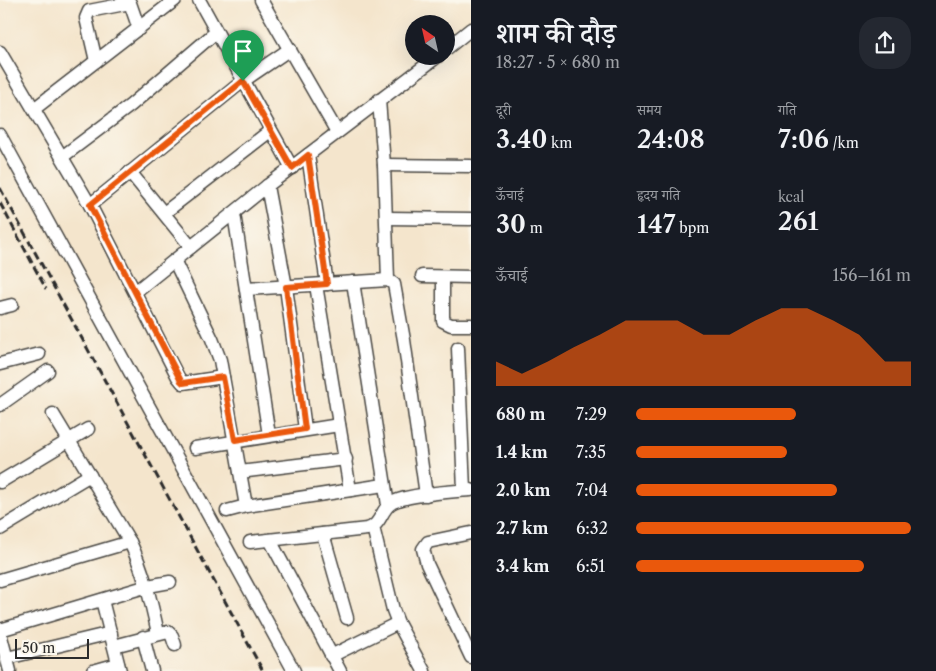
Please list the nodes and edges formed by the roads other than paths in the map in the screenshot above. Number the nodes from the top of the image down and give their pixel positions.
1 (175, 0) edge
2 (199, 0) edge
3 (261, 0) edge
4 (139, 29) junction
5 (471, 29) edge
6 (216, 32) junction
7 (455, 42) edge
8 (290, 49) junction
9 (0, 52) edge
10 (96, 61) junction
11 (426, 65) edge
12 (243, 81) junction
13 (379, 100) junction
14 (34, 110) junction
15 (270, 131) junction
16 (337, 132) junction
17 (0, 135) edge
18 (308, 155) junction
19 (62, 157) junction
20 (384, 165) junction
21 (471, 166) edge
22 (292, 168) junction
23 (130, 172) junction
24 (267, 186) junction
25 (90, 205) junction
26 (164, 213) junction
27 (234, 214) junction
28 (387, 218) junction
29 (471, 219) edge
30 (191, 248) junction
31 (175, 262) junction
32 (422, 276) dead end
33 (443, 277) junction
34 (471, 278) edge
35 (388, 280) junction
36 (353, 282) junction
37 (322, 284) junction
38 (286, 287) junction
39 (246, 289) junction
40 (135, 292) junction
41 (471, 325) edge
42 (458, 348) dead end
43 (39, 354) dead end
44 (0, 364) edge
45 (48, 371) dead end
46 (223, 377) junction
47 (0, 405) edge
48 (53, 414) dead end
49 (339, 425) junction
50 (88, 429) dead end
51 (305, 429) junction
52 (466, 434) edge
53 (269, 435) junction
54 (69, 439) junction
55 (235, 440) junction
56 (195, 448) dead end
57 (346, 459) junction
58 (240, 472) junction
59 (90, 474) junction
60 (1, 479) edge
61 (384, 485) junction
62 (350, 490) junction
63 (467, 490) edge
64 (426, 495) junction
65 (388, 505) junction
66 (246, 506) junction
67 (227, 512) dead end
68 (373, 527) junction
69 (0, 529) edge
70 (471, 533) edge
71 (323, 534) junction
72 (270, 540) junction
73 (130, 542) junction
74 (250, 542) dead end
75 (0, 580) edge
76 (170, 582) dead end
77 (148, 586) junction
78 (102, 600) junction
79 (347, 618) dead end
80 (398, 623) junction
81 (0, 631) edge
82 (158, 634) junction
83 (143, 637) junction
84 (113, 639) junction
85 (174, 645) dead end
86 (331, 656) junction
87 (471, 657) edge
88 (7, 658) junction
89 (119, 668) edge
90 (422, 670) edge
91 (10, 671) edge
92 (93, 671) edge
93 (152, 671) edge
94 (294, 671) edge
95 (340, 671) edge

1 - 4 street
2 - 6 street
3 - 8 street
4 - 10 street
4 - 10 street
5 - 7 street
6 - 12 street
6 - 19 street
8 - 12 street
8 - 16 street
9 - 14 street
10 - 14 street
11 - 13 street
12 - 15 street
12 - 23 street
13 - 16 street
13 - 20 street
14 - 19 street
15 - 22 street
15 - 26 street
16 - 18 street
17 - 94 street
18 - 22 street
18 - 37 street
19 - 25 street
20 - 21 street
20 - 28 street
22 - 24 street
23 - 25 street
23 - 26 street
24 - 27 street
24 - 38 street
25 - 40 street
26 - 30 street
27 - 30 street
27 - 39 street
28 - 29 street
28 - 35 street
30 - 31 street
31 - 40 street
31 - 46 street
32 - 33 street
33 - 34 street
33 - 41 street
35 - 36 street
35 - 64 street
36 - 37 street
36 - 61 street
37 - 38 street
37 - 49 street
38 - 39 street
38 - 51 street
39 - 53 street
40 - 46 street
42 - 52 street
43 - 44 street
45 - 47 street
46 - 55 street
48 - 54 street
49 - 51 street
49 - 57 street
50 - 54 street
51 - 53 street
52 - 63 street
53 - 55 street
54 - 59 street
54 - 60 street
55 - 56 street
55 - 58 street
57 - 58 street
57 - 62 street
58 - 66 street
59 - 69 street
59 - 73 street
61 - 62 street
61 - 65 street
62 - 66 street
63 - 64 street
64 - 65 street
65 - 68 street
66 - 67 street
68 - 71 street
68 - 80 street
70 - 87 street
71 - 72 street
71 - 79 street
72 - 74 street
72 - 86 street
73 - 75 street
73 - 77 street
76 - 77 street
77 - 78 street
77 - 82 street
78 - 81 street
78 - 84 street
80 - 86 street
80 - 90 street
81 - 88 street
82 - 83 street
82 - 85 street
83 - 84 street
83 - 93 street
84 - 88 street
84 - 89 street
86 - 95 street
88 - 91 street
89 - 92 street

